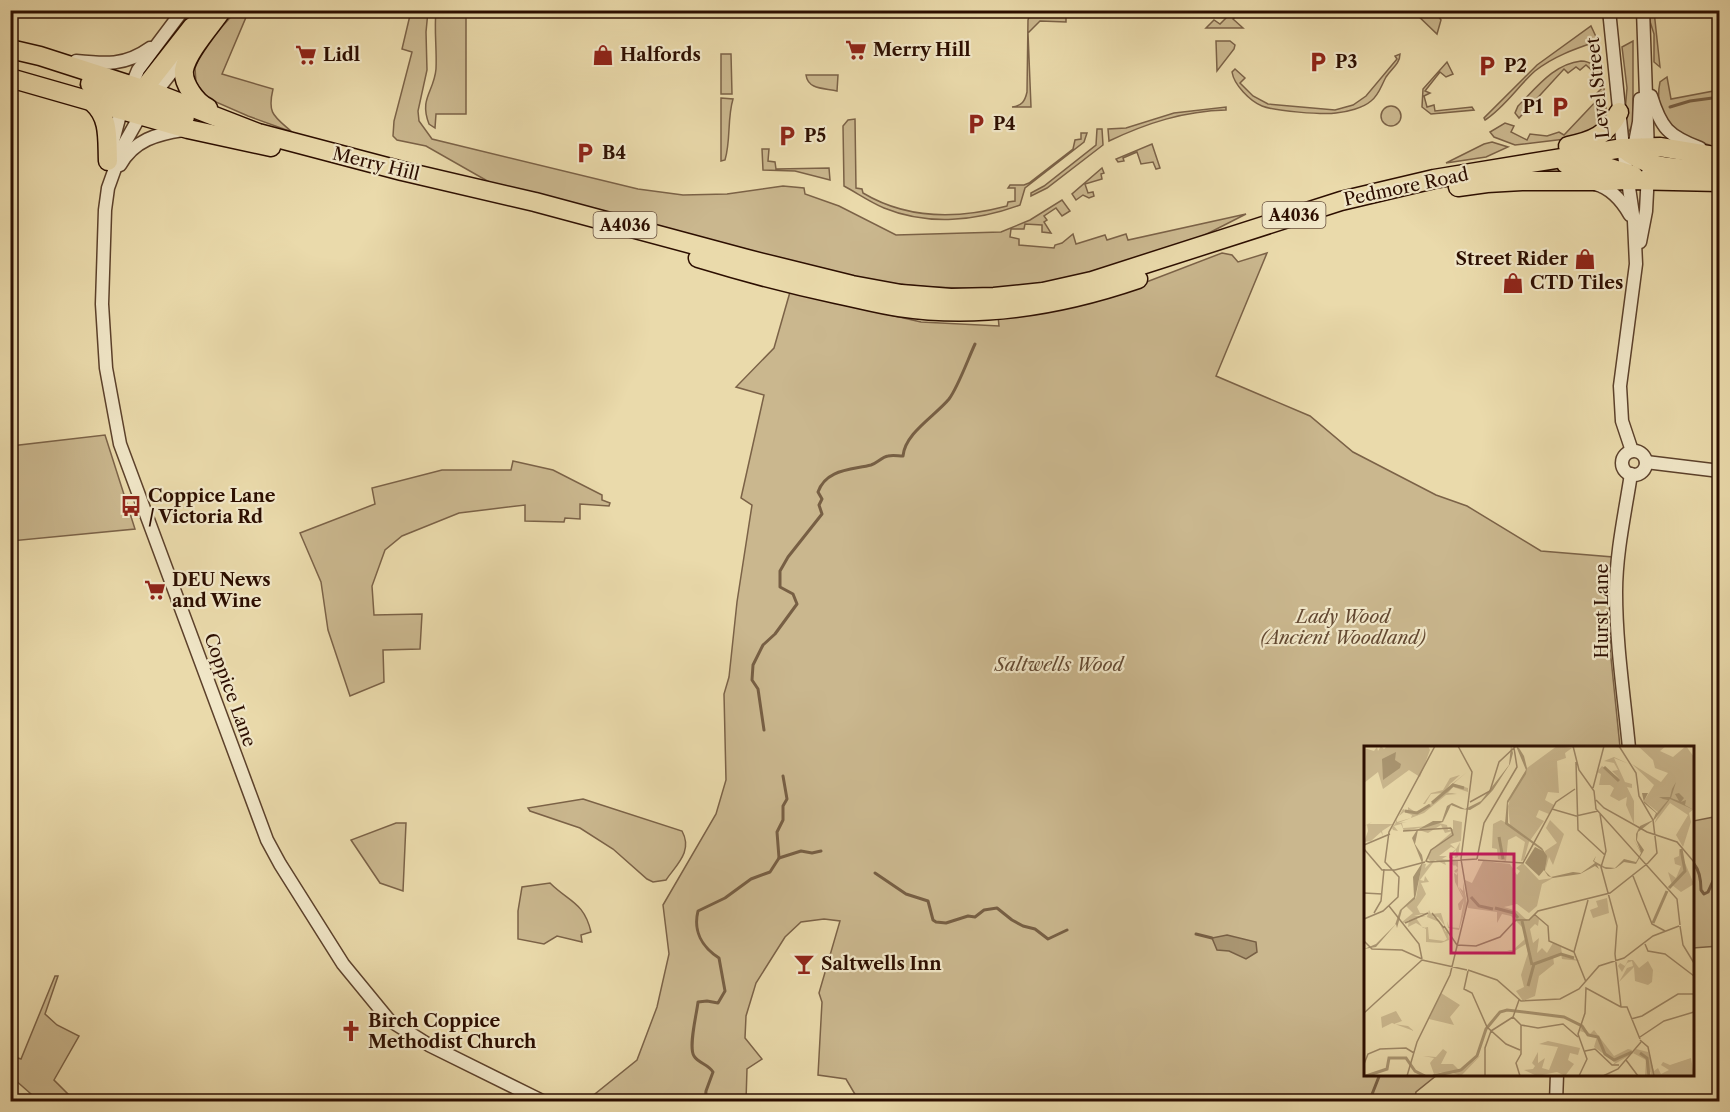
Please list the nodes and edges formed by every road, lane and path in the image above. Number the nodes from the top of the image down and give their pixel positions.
1 (183, 10) edge
2 (216, 10) edge
3 (222, 10) edge
4 (1609, 10) edge
5 (1643, 11) edge
6 (156, 44) junction
7 (10, 49) edge
8 (10, 54) edge
9 (40, 56) junction
10 (10, 78) edge
11 (137, 99) junction
12 (93, 103) junction
13 (1619, 112) junction
14 (236, 123) junction
15 (188, 129) junction
16 (266, 146) junction
17 (1719, 157) edge
18 (108, 161) junction
19 (1634, 163) junction
20 (1484, 171) junction
21 (1719, 171) edge
22 (1577, 182) junction
23 (1719, 182) edge
24 (108, 188) junction
25 (1634, 221) junction
26 (1636, 264) junction
27 (996, 303) junction
28 (1632, 451) junction
29 (1646, 462) junction
30 (1719, 471) edge
31 (1631, 474) junction
32 (1629, 746) edge
33 (1557, 1076) edge
34 (544, 1101) edge
35 (1556, 1101) edge

1 - 6 street
2 - 11 highway
3 - 14 highway
4 - 13 street, Level Street
5 - 17 street
5 - 19 street
6 - 9 street
6 - 11 street
7 - 9 highway, Merry Hill / A4036
8 - 11 highway
9 - 11 highway, Merry Hill / A4036
10 - 12 highway, Merry Hill / A4036
11 - 12 highway, Merry Hill / A4036
11 - 14 highway, Merry Hill / A4036
11 - 15 highway, Merry Hill / A4036
11 - 16 highway
11 - 18 street
11 - 24 street, Coppice Lane
12 - 18 highway
13 - 19 street, Level Street
13 - 20 highway
14 - 27 highway, Merry Hill / A4036
15 - 16 highway, Merry Hill / A4036
15 - 24 street
16 - 27 highway, Merry Hill / A4036
17 - 19 highway, Pedmore Road / A4036
18 - 24 street
19 - 20 highway, Pedmore Road / A4036
19 - 20 highway
19 - 21 highway
19 - 22 highway, Pedmore Road / A4036
19 - 23 highway, Pedmore Road / A4036
19 - 25 street
19 - 26 street
20 - 27 highway, Pedmore Road / A4036
22 - 25 street
22 - 27 highway, Pedmore Road / A4036
24 - 34 street, Coppice Lane
25 - 26 street
26 - 28 street
28 - 29 street
28 - 31 street
29 - 30 street
29 - 31 street
31 - 32 street, Hurst Lane
33 - 35 street

